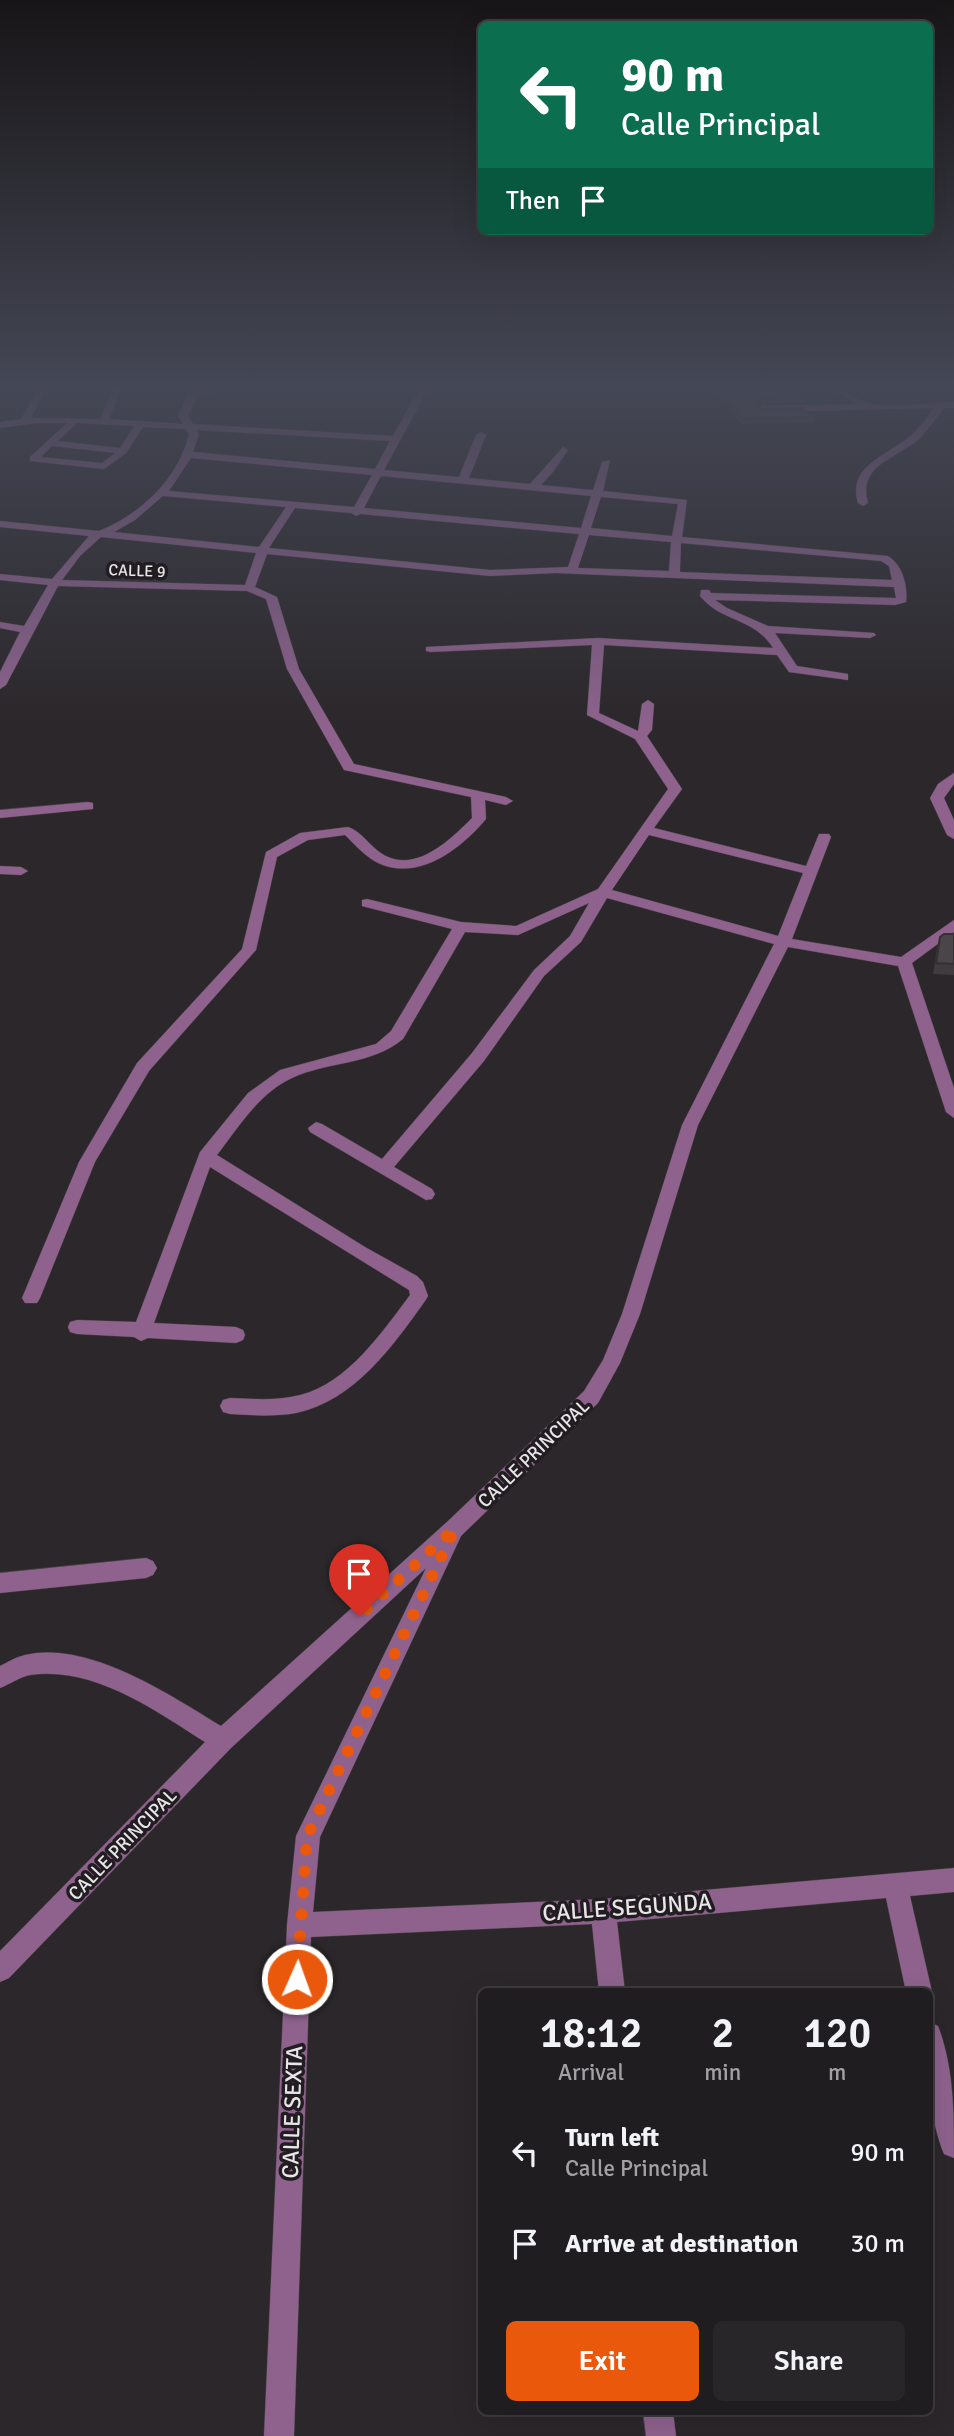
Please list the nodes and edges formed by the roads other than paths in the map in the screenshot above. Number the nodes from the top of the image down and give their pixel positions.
1 (152, 501) edge
2 (232, 501) edge
3 (363, 501) edge
4 (595, 501) edge
5 (669, 501) edge
6 (290, 507) junction
7 (356, 513) junction
8 (0, 524) edge
9 (585, 532) junction
10 (103, 533) junction
11 (676, 540) junction
12 (263, 548) junction
13 (572, 571) junction
14 (674, 576) junction
15 (702, 577) junction
16 (0, 578) edge
17 (55, 583) junction
18 (900, 583) junction
19 (248, 588) junction
20 (706, 596) junction
21 (0, 625) edge
22 (765, 628) junction
23 (29, 630) junction
24 (870, 635) dead end
25 (598, 641) junction
26 (430, 649) dead end
27 (781, 652) junction
28 (4, 667) edge
29 (844, 677) dead end
30 (0, 685) edge
31 (648, 704) dead end
32 (639, 736) junction
33 (954, 777) edge
34 (478, 797) junction
35 (506, 802) dead end
36 (88, 806) dead end
37 (0, 814) edge
38 (644, 830) junction
39 (954, 835) edge
40 (824, 837) dead end
41 (0, 870) edge
42 (21, 871) dead end
43 (810, 871) junction
44 (603, 892) junction
45 (367, 904) dead end
46 (954, 925) edge
47 (461, 927) junction
48 (783, 942) junction
49 (904, 962) junction
50 (954, 1112) edge
51 (316, 1128) dead end
52 (205, 1156) junction
53 (384, 1168) junction
54 (426, 1194) dead end
55 (31, 1298) dead end
56 (77, 1327) dead end
57 (141, 1333) junction
58 (236, 1335) dead end
59 (230, 1406) dead end
60 (455, 1528) junction
61 (146, 1569) dead end
62 (0, 1583) edge
63 (0, 1677) edge
64 (223, 1740) junction
65 (954, 1880) edge
66 (895, 1885) junction
67 (603, 1911) junction
68 (299, 1926) junction
69 (0, 1969) edge
70 (612, 1988) edge
71 (918, 1988) edge
72 (933, 2052) edge
73 (954, 2144) edge
74 (658, 2415) edge
75 (279, 2436) edge
76 (661, 2436) edge

1 - 10 street
2 - 6 street
3 - 7 street
4 - 9 street
5 - 11 street
6 - 7 street
6 - 12 street
7 - 9 street
8 - 10 street
9 - 11 street
9 - 13 street
10 - 12 street
10 - 17 street
11 - 14 street
11 - 18 street
12 - 13 street
12 - 19 street
13 - 14 street
14 - 15 street
15 - 18 street
15 - 20 street
16 - 17 street, CALLE 9
17 - 19 street, CALLE 9
17 - 23 street
18 - 20 street
19 - 34 street, CALLE 9
20 - 22 street
21 - 23 street
22 - 24 street
22 - 27 street
23 - 28 street
25 - 26 street
25 - 27 street
25 - 32 street
27 - 29 street
28 - 30 street
31 - 32 street
32 - 38 street
33 - 39 street
34 - 35 street
34 - 55 street
36 - 37 street
38 - 43 street
38 - 44 street
40 - 43 street, CALLE PRINCIPAL
41 - 42 street
43 - 48 street, CALLE PRINCIPAL
44 - 47 street
44 - 48 street
44 - 53 street
45 - 47 street
46 - 49 street
47 - 52 street
48 - 49 street
48 - 60 street, CALLE PRINCIPAL
49 - 50 street
51 - 53 street
52 - 57 street
52 - 59 street
53 - 54 street
56 - 57 street
57 - 58 street
60 - 64 street, CALLE PRINCIPAL
60 - 68 street, CALLE SEXTA
61 - 62 street
63 - 64 street
64 - 69 street, CALLE PRINCIPAL
65 - 66 street, CALLE SEGUNDA
66 - 67 street, CALLE SEGUNDA
66 - 71 street
67 - 68 street, CALLE SEGUNDA
67 - 70 street
68 - 75 street, CALLE SEXTA
72 - 73 street
74 - 76 street

